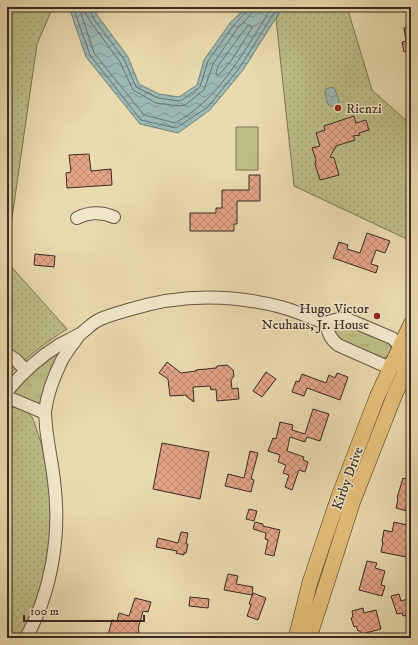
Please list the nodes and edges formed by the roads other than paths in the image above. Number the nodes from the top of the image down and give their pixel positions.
1 (114, 217) dead end
2 (77, 218) dead end
3 (326, 323) junction
4 (411, 324) edge
5 (80, 334) junction
6 (401, 346) junction
7 (7, 354) edge
8 (411, 362) edge
9 (391, 366) junction
10 (25, 370) junction
11 (7, 391) edge
12 (7, 397) edge
13 (45, 413) junction
14 (26, 638) edge
15 (296, 638) edge
16 (309, 638) edge

1 - 2 street
3 - 5 street
3 - 6 street
3 - 9 street
4 - 6 main road, Kirby Drive
5 - 10 street
5 - 13 street
6 - 8 street
6 - 9 main road, Kirby Drive
7 - 10 street
8 - 9 street
8 - 16 main road, Kirby Drive
9 - 15 main road, Kirby Drive
10 - 11 street
12 - 13 street
13 - 14 street

